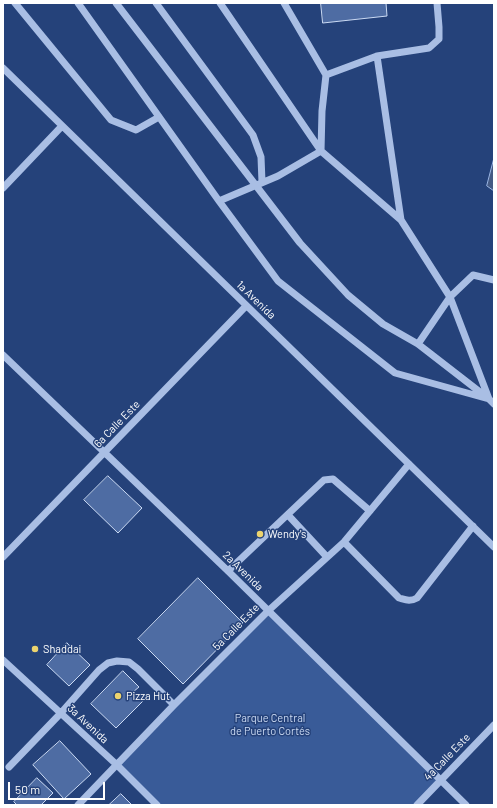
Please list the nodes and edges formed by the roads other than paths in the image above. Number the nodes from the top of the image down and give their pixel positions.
1 (14, 3) edge
2 (78, 3) edge
3 (116, 3) edge
4 (156, 3) edge
5 (220, 3) edge
6 (284, 3) edge
7 (437, 3) edge
8 (377, 56) junction
9 (3, 68) edge
10 (326, 75) junction
11 (159, 117) junction
12 (62, 126) junction
13 (321, 151) junction
14 (258, 184) junction
15 (3, 188) edge
16 (219, 200) junction
17 (401, 220) junction
18 (494, 280) edge
19 (450, 297) junction
20 (246, 306) junction
21 (418, 344) junction
22 (3, 355) edge
23 (491, 402) edge
24 (104, 453) junction
25 (409, 464) junction
26 (370, 511) junction
27 (288, 514) junction
28 (473, 526) junction
29 (344, 542) junction
30 (494, 547) edge
31 (3, 557) edge
32 (327, 557) junction
33 (228, 571) junction
34 (268, 611) junction
35 (3, 660) edge
36 (174, 705) junction
37 (60, 714) junction
38 (494, 725) edge
39 (116, 765) junction
40 (8, 767) dead end
41 (441, 780) junction
42 (78, 805) edge
43 (157, 805) edge
44 (417, 805) edge
45 (466, 805) edge

1 - 11 street
2 - 11 street
3 - 14 street
4 - 14 street
5 - 13 street
6 - 10 street
7 - 8 street
8 - 10 street
8 - 17 street
9 - 12 street, 1a Avenida
10 - 13 street
11 - 16 street
12 - 15 street
12 - 20 street, 1a Avenida
13 - 14 street
13 - 17 street
14 - 16 street
14 - 21 street
16 - 23 street
17 - 19 street
18 - 19 street
19 - 21 street
19 - 23 street
20 - 24 street, 6a Calle Este
20 - 25 street, 1a Avenida
21 - 23 street
22 - 24 street, 2a Avenida
24 - 31 street, 6a Calle Este
24 - 33 street, 2a Avenida
25 - 26 street, 5a Calle Este
25 - 28 street, 1a Avenida
26 - 27 street
26 - 29 street, 5a Calle Este
27 - 32 street
27 - 33 street
28 - 29 street
28 - 30 street, 1a Avenida
29 - 32 street, 5a Calle Este
32 - 34 street, 5a Calle Este
33 - 34 street, 2a Avenida
34 - 36 street, 5a Calle Este
34 - 41 street, 2a Avenida
35 - 37 street, 3a Avenida
36 - 37 street
36 - 39 street, 5a Calle Este
37 - 39 street, 3a Avenida
37 - 40 street
38 - 41 street, 4a Calle Este
39 - 42 street, 5a Calle Este
39 - 43 street, 3a Avenida
41 - 44 street, 4a Calle Este
41 - 45 street, 2a Avenida

